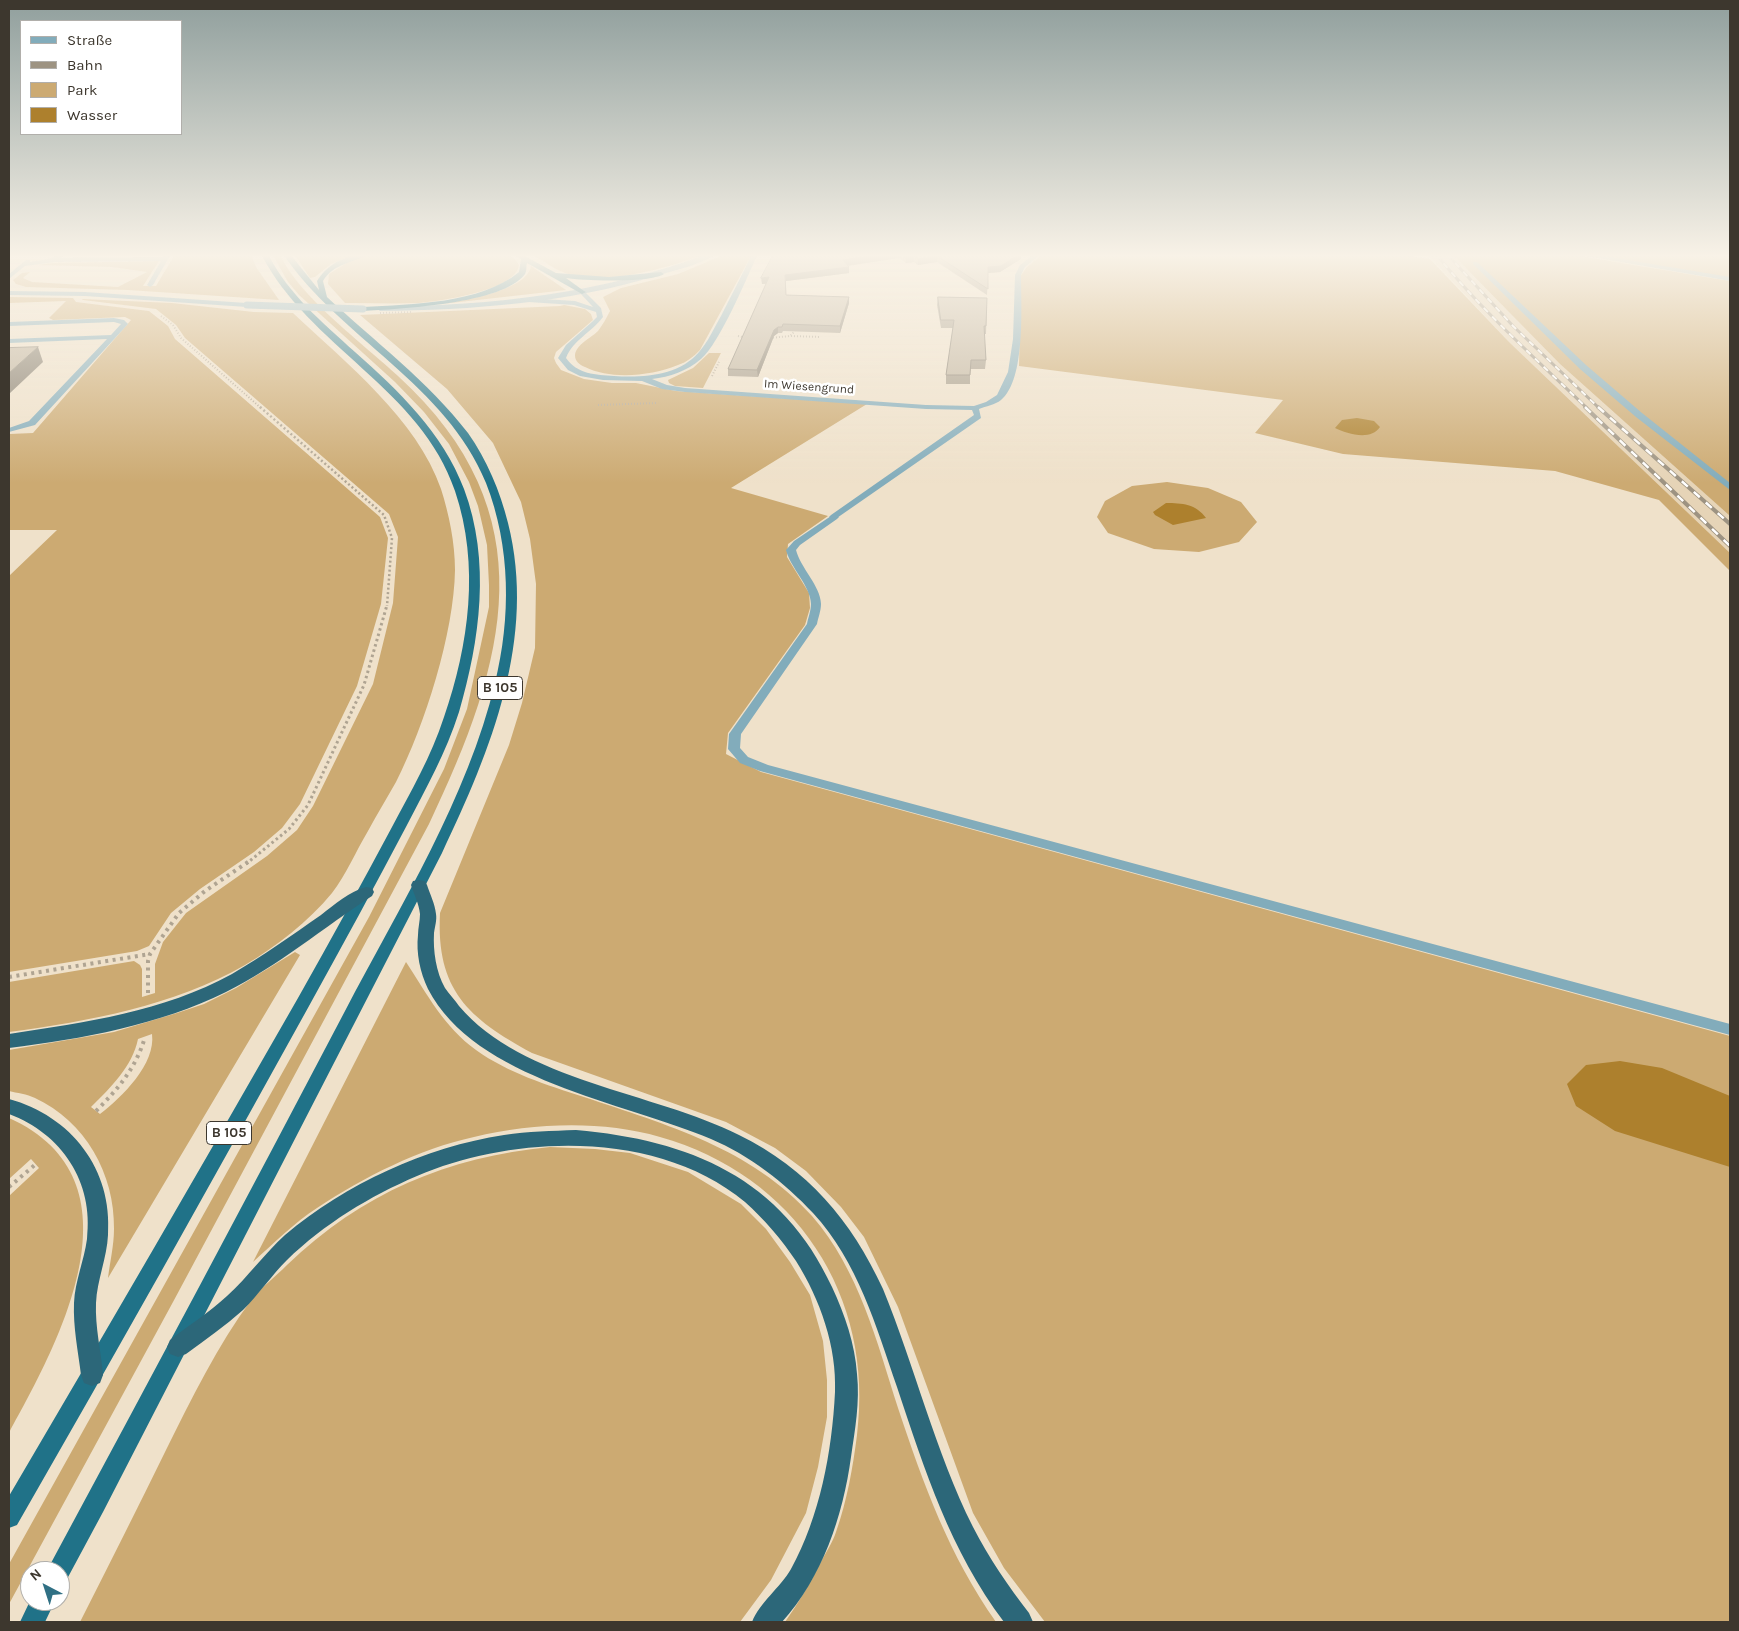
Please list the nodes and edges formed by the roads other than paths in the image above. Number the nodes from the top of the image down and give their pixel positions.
1 (119, 330) edge
2 (325, 330) edge
3 (359, 330) edge
4 (588, 330) edge
5 (717, 330) edge
6 (1016, 330) edge
7 (1545, 330) edge
8 (112, 337) junction
9 (9, 341) edge
10 (642, 378) junction
11 (975, 408) junction
12 (9, 430) edge
13 (1730, 487) edge
14 (419, 885) junction
15 (366, 892) junction
16 (1730, 1030) edge
17 (9, 1041) edge
18 (9, 1106) edge
19 (178, 1348) junction
20 (92, 1375) junction
21 (9, 1517) edge
22 (64, 1561) edge
23 (765, 1622) edge
24 (1020, 1622) edge

1 - 8 street
2 - 15 highway, B 105
3 - 14 highway, B 105
4 - 10 street
5 - 10 street
6 - 11 street, Im Wiesengrund
7 - 13 street
8 - 9 street
8 - 12 street
10 - 11 street, Im Wiesengrund
11 - 16 street
14 - 19 highway, B 105
14 - 24 highway
15 - 17 highway
15 - 20 highway, B 105
18 - 20 highway
19 - 22 highway, B 105
19 - 23 highway
20 - 21 highway, B 105

